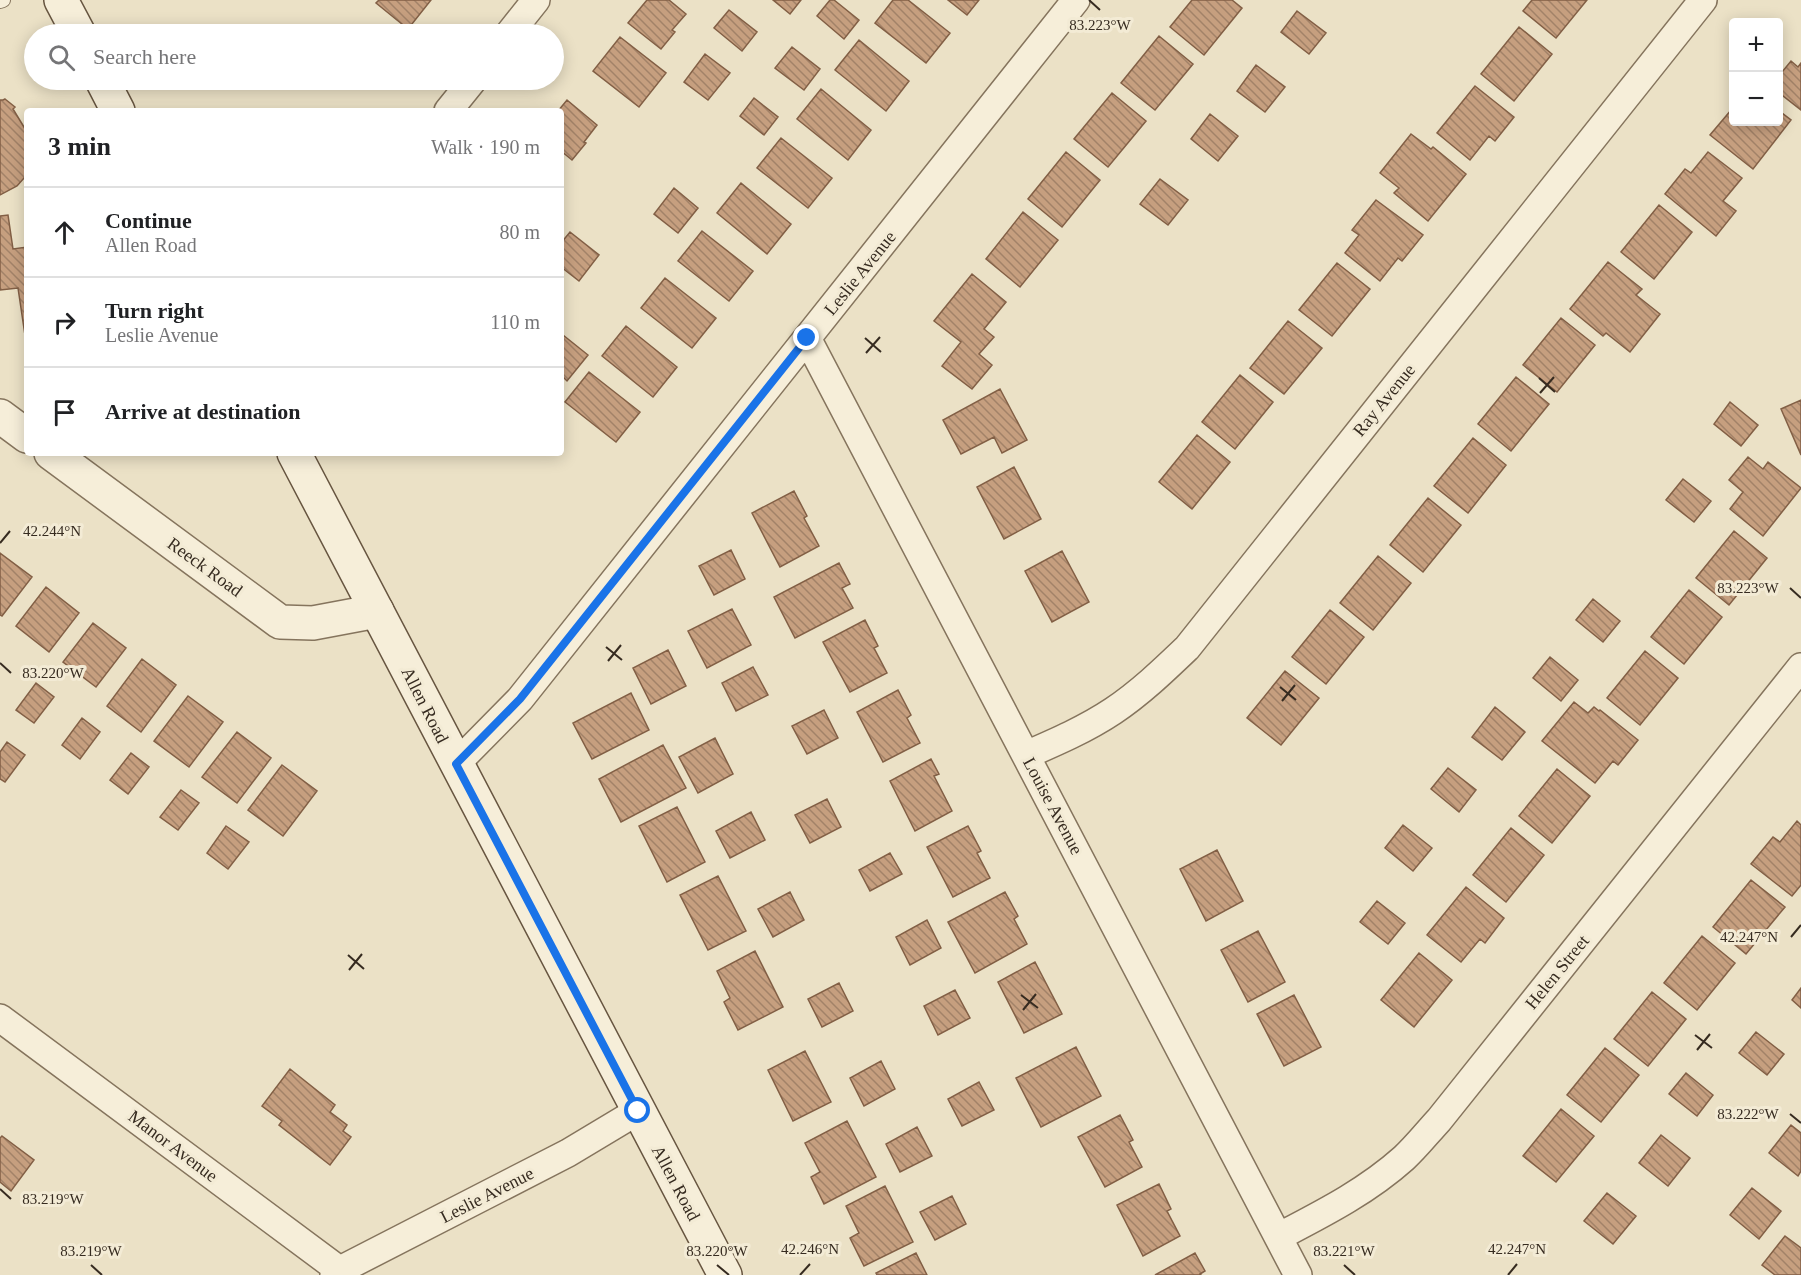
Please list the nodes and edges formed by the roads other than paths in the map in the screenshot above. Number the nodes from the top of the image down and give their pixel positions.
1 (536, 0) edge
2 (1077, 0) edge
3 (1703, 0) edge
4 (517, 24) edge
5 (107, 90) edge
6 (465, 90) edge
7 (116, 108) edge
8 (450, 108) edge
9 (807, 338) junction
10 (0, 416) edge
11 (24, 434) edge
12 (55, 456) edge
13 (296, 456) edge
14 (377, 611) junction
15 (1801, 667) edge
16 (1026, 754) junction
17 (456, 764) junction
18 (0, 1018) edge
19 (638, 1111) junction
20 (1278, 1237) junction
21 (340, 1273) edge
22 (725, 1275) edge
23 (1298, 1275) edge

1 - 4 street
2 - 9 street, Leslie Avenue
3 - 16 street, Ray Avenue
5 - 7 main road
6 - 8 street
9 - 16 street, Louise Avenue
9 - 17 street, Leslie Avenue
10 - 11 main road
12 - 14 main road, Reeck Road
13 - 14 main road, Allen Road
14 - 17 main road, Allen Road
15 - 20 street, Helen Street
16 - 20 street, Louise Avenue
17 - 19 main road, Allen Road
18 - 21 street, Manor Avenue
19 - 21 street, Leslie Avenue
19 - 22 main road, Allen Road
20 - 23 street, Louise Avenue

